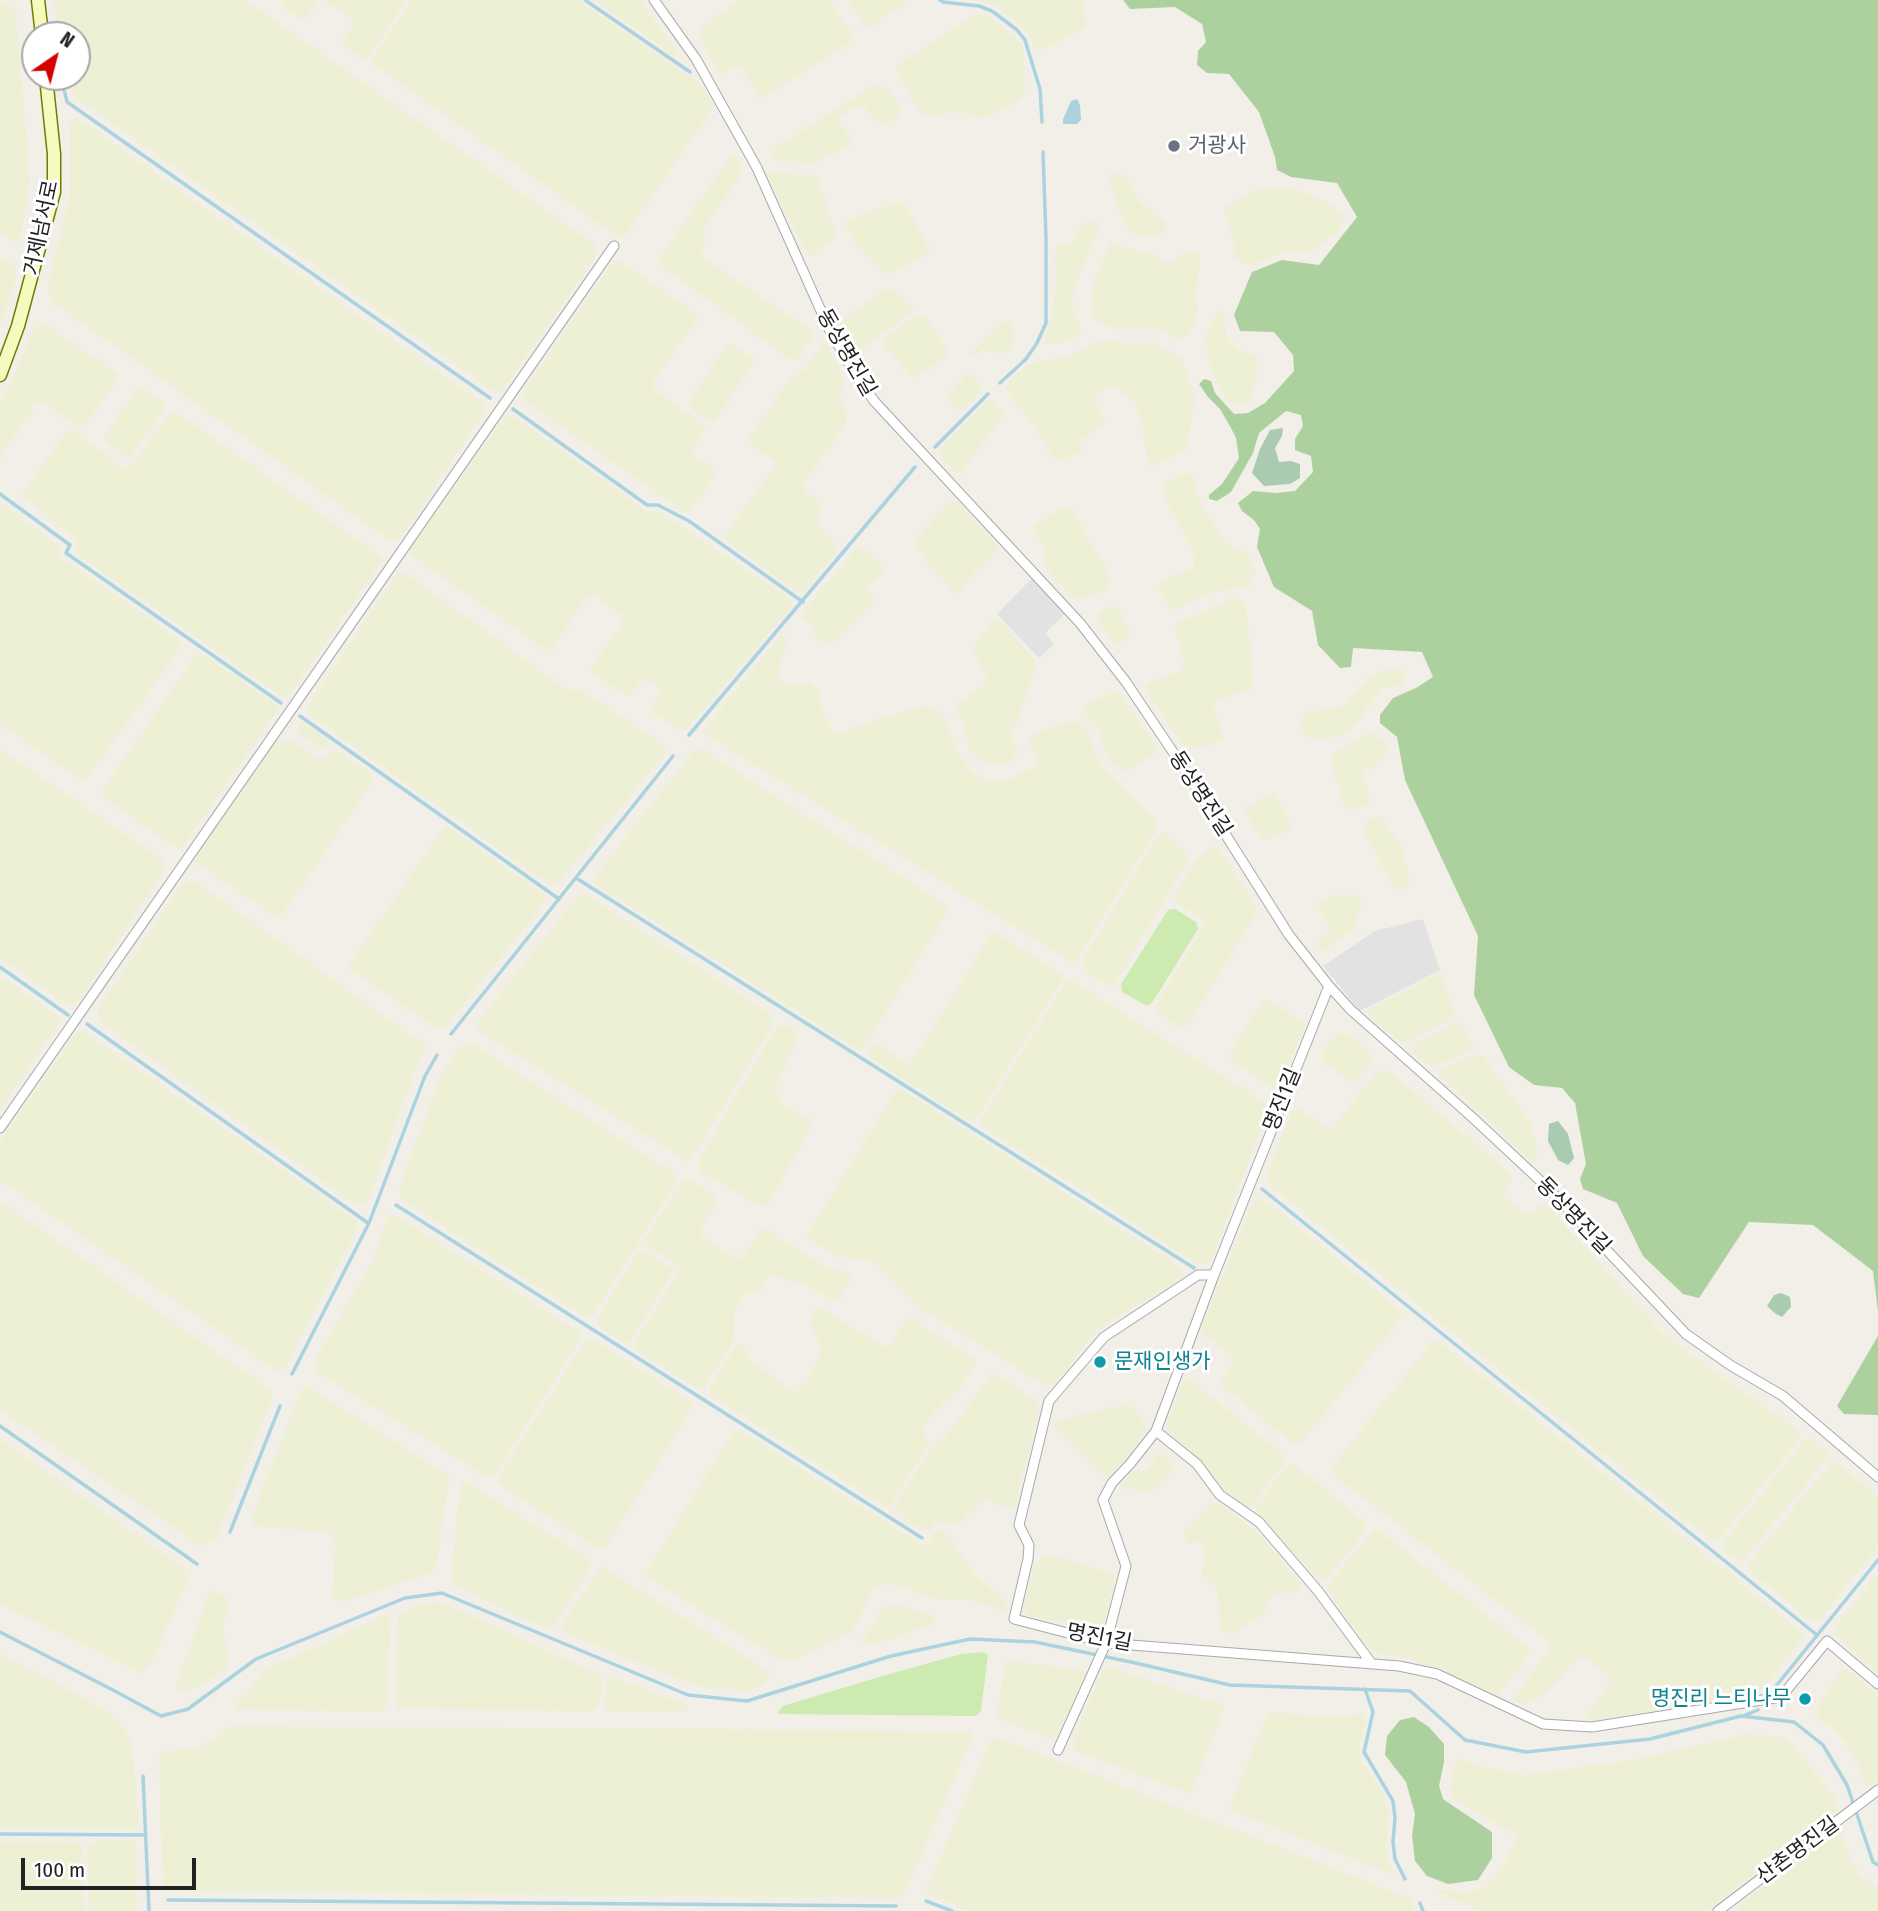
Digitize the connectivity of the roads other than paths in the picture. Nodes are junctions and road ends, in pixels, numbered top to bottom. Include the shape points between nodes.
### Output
1 (38, 0) edge
2 (654, 0) edge
3 (40, 21) edge
4 (47, 91) edge
5 (614, 246) dead end
6 (0, 375) edge
7 (1329, 986) junction
8 (0, 1128) edge
9 (1214, 1275) junction
10 (1156, 1431) junction
11 (1878, 1476) edge
12 (1106, 1643) junction
13 (1372, 1664) junction
14 (1878, 1684) edge
15 (1058, 1750) dead end
16 (1876, 1792) edge
17 (1718, 1911) edge

1 - 3 main road
2 - 7 street, 동상명진길 via 696,59 757,168 830,331 860,383 1080,623 1126,681 1289,935
4 - 6 main road, 거제남서로 via 54,191
5 - 8 street
7 - 9 street, 명진1길
7 - 11 street, 동상명진길 via 1548,1188 1686,1334 1783,1396
9 - 10 street
9 - 12 street, 명진1길 via 1198,1275 1104,1337 1049,1401 1019,1525 1029,1545 1014,1619
10 - 12 street via 1103,1500 1126,1566
10 - 13 street via 1197,1464 1220,1494 1259,1522
12 - 13 street, 명진1길
12 - 15 street
13 - 14 street, 명진1길 via 1437,1674 1543,1724 1592,1727 1781,1697 1827,1641
16 - 17 street, 산촌명진길

